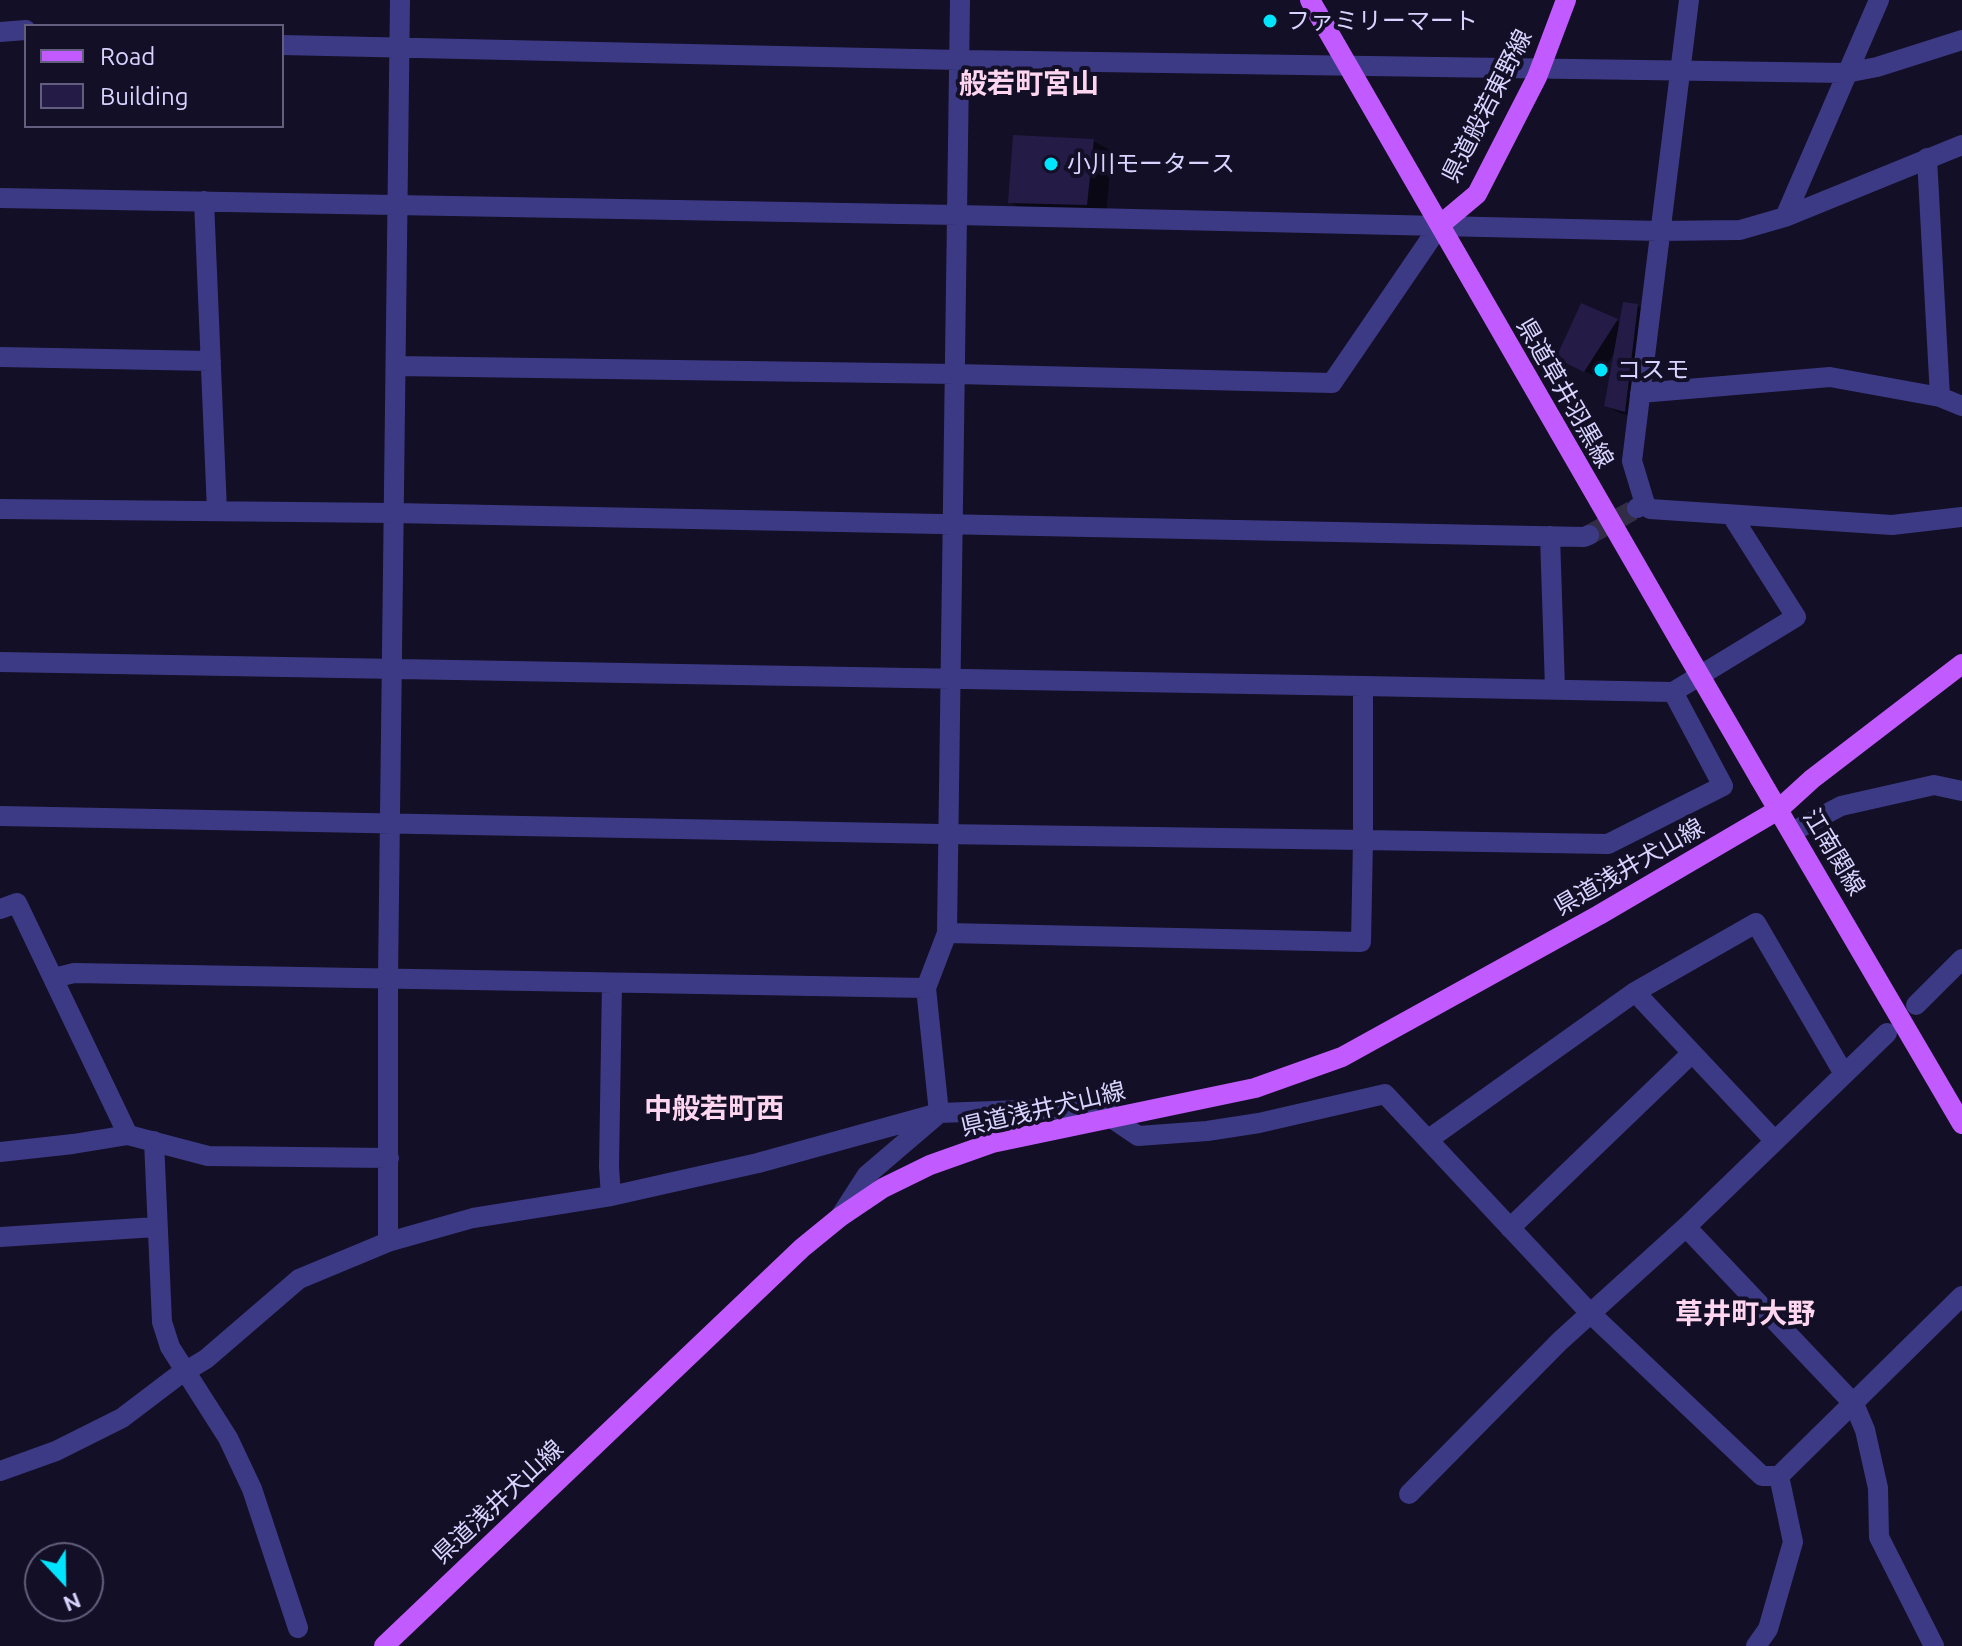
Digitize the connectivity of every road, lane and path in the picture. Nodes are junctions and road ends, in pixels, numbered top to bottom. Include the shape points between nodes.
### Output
1 (400, 0) edge
2 (960, 0) edge
3 (1310, 0) edge
4 (1566, 0) edge
5 (1689, 0) edge
6 (1879, 0) edge
7 (24, 30) edge
8 (0, 32) edge
9 (1962, 40) edge
10 (284, 45) edge
11 (400, 48) junction
12 (960, 60) junction
13 (1348, 66) junction
14 (1540, 69) junction
15 (1680, 70) junction
16 (1846, 73) junction
17 (1962, 145) edge
18 (1927, 158) junction
19 (0, 198) edge
20 (204, 201) junction
21 (399, 204) junction
22 (958, 215) junction
23 (1785, 217) junction
24 (1440, 225) junction
25 (1659, 231) junction
26 (0, 357) edge
27 (211, 361) junction
28 (396, 366) junction
29 (956, 374) junction
30 (1640, 393) junction
31 (1940, 397) junction
32 (1962, 406) edge
33 (0, 509) edge
34 (217, 511) junction
35 (394, 513) junction
36 (1732, 516) junction
37 (1962, 517) edge
38 (952, 525) junction
39 (1589, 535) tunnel mouth
40 (1550, 536) junction
41 (1962, 653) edge
42 (0, 662) edge
43 (392, 669) junction
44 (1955, 670) edge
45 (951, 679) junction
46 (1363, 686) junction
47 (1555, 688) junction
48 (1673, 692) junction
49 (1962, 791) edge
50 (1778, 810) junction
51 (0, 816) edge
52 (390, 823) junction
53 (1792, 832) junction
54 (948, 834) junction
55 (1363, 840) junction
56 (0, 909) edge
57 (947, 933) junction
58 (1962, 959) edge
59 (54, 978) junction
60 (388, 978) junction
61 (612, 983) junction
62 (926, 988) junction
63 (1635, 992) junction
64 (1916, 1005) dead end
65 (1887, 1033) dead end
66 (1692, 1053) junction
67 (1844, 1074) junction
68 (939, 1113) junction
69 (1113, 1119) junction
70 (1962, 1124) edge
71 (128, 1135) junction
72 (1429, 1139) junction
73 (1774, 1140) junction
74 (154, 1141) junction
75 (0, 1152) edge
76 (389, 1158) junction
77 (611, 1196) junction
78 (840, 1217) junction
79 (156, 1227) junction
80 (1686, 1227) junction
81 (1510, 1228) junction
82 (0, 1237) edge
83 (388, 1242) junction
84 (1962, 1296) edge
85 (1590, 1313) junction
86 (184, 1372) junction
87 (1854, 1404) junction
88 (0, 1471) edge
89 (1779, 1476) junction
90 (1409, 1494) dead end
91 (298, 1628) dead end
92 (384, 1646) edge
93 (1756, 1646) edge
94 (1934, 1646) edge

1 - 11 street
2 - 12 street
3 - 13 main road, 県道草井羽黒線
4 - 14 main road, 県道般若東野線
5 - 15 street
6 - 16 street
7 - 8 street
9 - 16 street
10 - 11 street
11 - 12 street
11 - 21 street
12 - 13 street
12 - 22 street
13 - 14 street
13 - 24 main road, 県道草井羽黒線
14 - 15 street
14 - 24 main road, 県道般若東野線 via 1477,194
15 - 16 street
15 - 25 street
16 - 23 street
17 - 18 street
18 - 23 street
18 - 31 street
19 - 20 street
20 - 21 street
20 - 27 street
21 - 22 street
21 - 28 street
22 - 24 street
22 - 29 street
23 - 25 street via 1740,230
24 - 25 street
24 - 29 street via 1332,383
24 - 50 main road, 県道草井羽黒線, bridge
25 - 30 street
26 - 27 street
27 - 34 street
28 - 29 street
28 - 35 street
29 - 38 street
30 - 31 street via 1830,377
30 - 36 street via 1632,461 1641,506
31 - 32 street
33 - 34 street
34 - 35 street
35 - 38 street
35 - 43 street
36 - 37 street via 1892,525
36 - 48 street via 1796,617
38 - 40 street
38 - 45 street
39 - 40 street
40 - 47 street
41 - 44 street
42 - 43 street
43 - 45 street
43 - 52 street
44 - 50 main road, 江南関線
45 - 46 street
45 - 54 street
46 - 47 street
46 - 55 street
47 - 48 street
48 - 55 street via 1723,786 1608,844
49 - 53 street via 1934,785 1841,806
50 - 53 main road, 江南関線
50 - 69 main road, 県道浅井犬山線 via 1342,1057 1255,1088
51 - 52 street
52 - 54 street
52 - 60 street
53 - 70 main road, 江南関線
54 - 55 street
54 - 57 street
55 - 57 street via 1361,942
56 - 59 street via 17,903
57 - 62 street
58 - 64 street
59 - 60 street via 74,973
59 - 71 street
60 - 61 street
60 - 76 street
61 - 62 street
61 - 77 street
62 - 68 street
63 - 66 street
63 - 67 street via 1756,923
63 - 72 street
65 - 67 street
66 - 73 street
66 - 81 street
67 - 73 street
68 - 69 street via 1104,1107
68 - 77 street via 758,1163
68 - 78 street via 867,1175
69 - 72 street via 1138,1136 1207,1131 1385,1094
69 - 78 main road, 県道浅井犬山線 via 992,1143 930,1165
71 - 74 street
71 - 75 street
72 - 81 street
73 - 80 street
74 - 76 street via 208,1156
74 - 79 street
76 - 83 street
77 - 83 street via 473,1218
78 - 92 main road, 県道浅井犬山線
79 - 82 street
79 - 86 street via 162,1322
80 - 85 street
80 - 87 street
81 - 85 street
83 - 86 street via 299,1279
84 - 87 street
85 - 89 street via 1734,1453 1762,1476
85 - 90 street
86 - 88 street via 122,1418
86 - 91 street via 228,1438 252,1489
87 - 89 street
87 - 94 street via 1878,1488 1879,1537
89 - 93 street via 1793,1542 1768,1629

